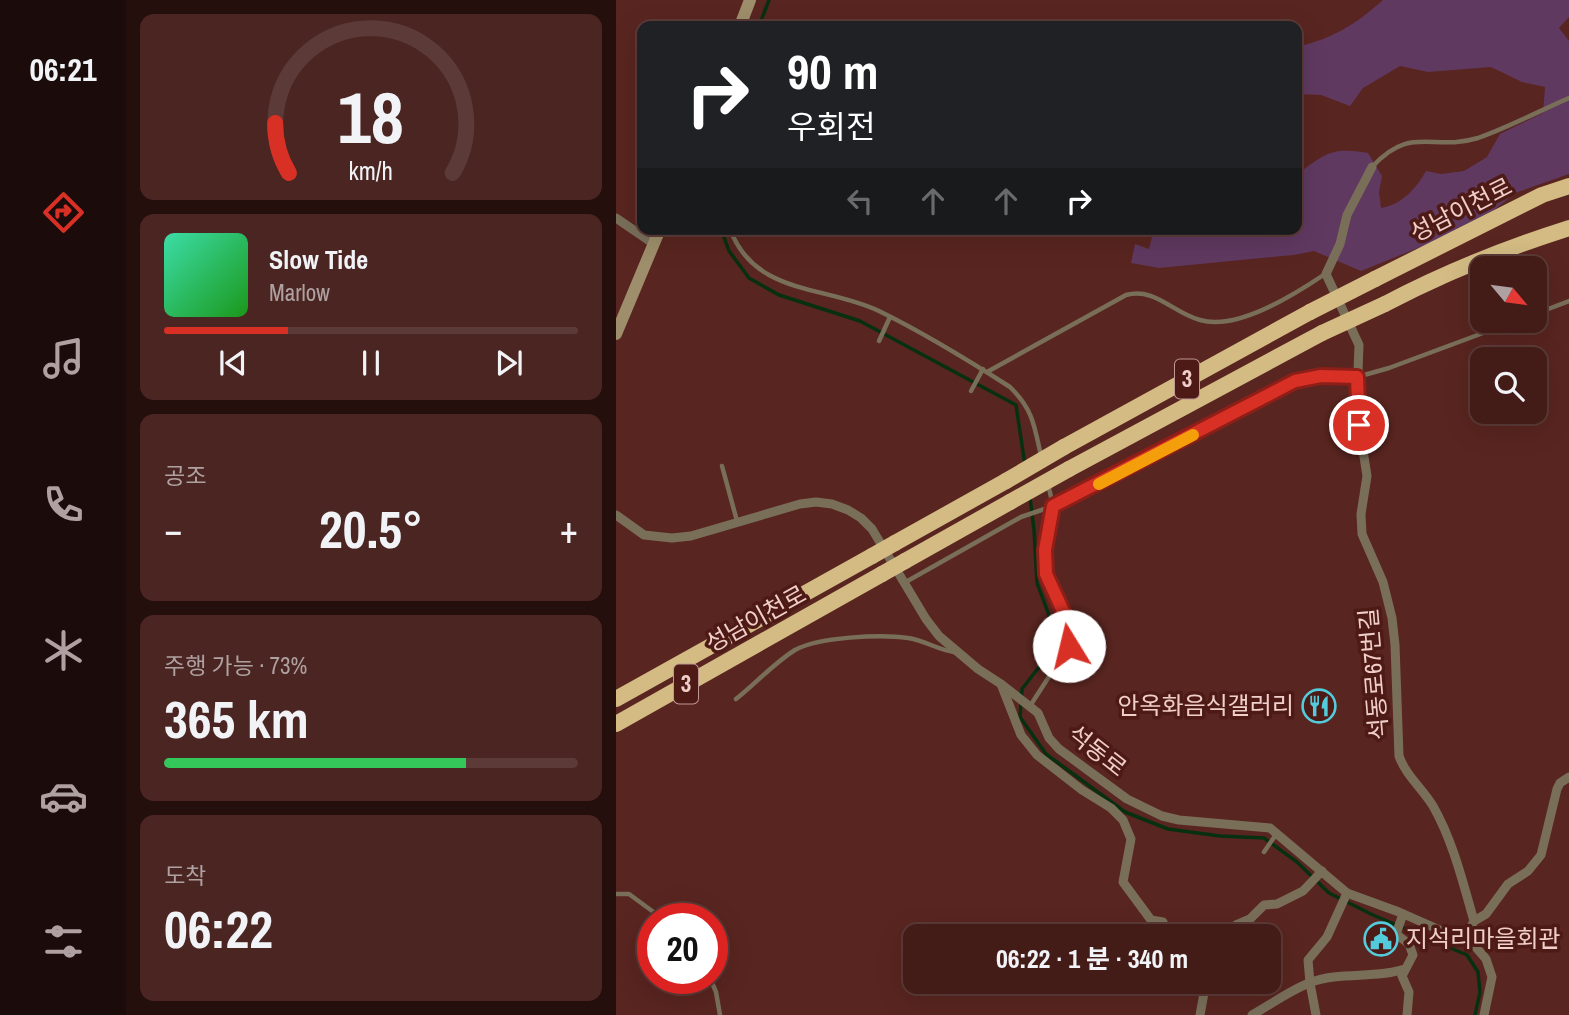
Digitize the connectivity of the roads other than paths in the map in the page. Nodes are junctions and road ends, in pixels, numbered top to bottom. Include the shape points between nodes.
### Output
1 (750, 0) edge
2 (742, 21) edge
3 (1569, 98) edge
4 (1372, 167) joint
5 (1569, 186) edge
6 (616, 218) edge
7 (1569, 228) edge
8 (637, 232) edge
9 (641, 235) edge
10 (658, 235) edge
11 (733, 235) edge
12 (654, 244) junction
13 (1325, 274) junction
14 (1569, 302) edge
15 (1547, 310) edge
16 (889, 320) junction
17 (1483, 333) edge
18 (616, 334) edge
19 (879, 340) dead end
20 (983, 372) junction
21 (1357, 377) junction
22 (972, 389) dead end
23 (1043, 463) dead end
24 (722, 466) dead end
25 (1046, 476) dead end
26 (1053, 506) junction
27 (616, 515) edge
28 (737, 521) junction
29 (904, 583) junction
30 (958, 652) junction
31 (1001, 684) junction
32 (616, 699) edge
33 (736, 699) dead end
34 (1029, 706) junction
35 (616, 723) edge
36 (1569, 777) edge
37 (1275, 835) junction
38 (1266, 850) dead end
39 (1321, 873) junction
40 (616, 894) edge
41 (1344, 899) junction
42 (641, 903) edge
43 (1402, 917) junction
44 (1474, 921) junction
45 (1164, 924) edge
46 (1238, 924) edge
47 (1464, 940) junction
48 (1405, 969) junction
49 (1310, 983) junction
50 (716, 994) edge
51 (1204, 994) edge
52 (720, 1015) edge
53 (1200, 1015) edge
54 (1252, 1015) edge
55 (1316, 1015) edge
56 (1407, 1015) edge
57 (1484, 1015) edge

1 - 2 street
3 - 4 lane via 1459,143 1408,141 1385,152
4 - 13 street via 1347,215 1340,244
5 - 32 highway, 성남이천로 / 3, bridge via 1542,195 1310,312
6 - 8 street
7 - 35 highway, 성남이천로 / 3, bridge via 1520,243 1322,333
9 - 12 street
10 - 12 street
11 - 16 lane via 744,257 764,273 788,285 877,310
12 - 18 street
13 - 20 lane via 1242,319 1223,323 1199,320 1150,293 1126,295
13 - 21 street, 석동로67번길 via 1359,345
14 - 15 lane
16 - 19 lane
16 - 20 lane
17 - 21 lane
20 - 22 lane
20 - 23 lane via 1026,402
21 - 26 lane via 1295,381
21 - 44 street, 석동로67번길 via 1367,476 1362,534 1383,582 1392,618 1399,756 1434,808 1459,868
24 - 28 lane
25 - 26 lane
26 - 29 lane via 1021,517
26 - 34 lane via 1046,574 1068,622 1069,646
27 - 28 street, 석동로 via 644,535 657,538 691,536
28 - 29 street, 석동로 via 816,502 848,510 872,529
29 - 30 street, 석동로 via 932,627
30 - 31 street, 석동로
30 - 33 lane via 884,635 810,643
31 - 34 street, 석동로
31 - 45 street via 1021,735 1037,755 1123,820 1131,839 1123,882 1151,920
34 - 37 street, 석동로 via 1059,749 1127,799 1162,816 1206,824 1261,825
36 - 44 street via 1557,789 1541,855
37 - 38 lane
37 - 39 street, 석동로
39 - 41 street, 석동로
39 - 46 street via 1303,891 1264,905
40 - 42 lane via 629,894
41 - 43 street, 석동로
41 - 49 street via 1327,937 1308,960
43 - 47 street, 석동로
43 - 48 street via 1396,934 1409,944 1413,955
44 - 47 street
47 - 57 street, 석동로 via 1474,944 1490,967 1491,989
48 - 49 street
48 - 56 street
49 - 54 street
49 - 55 street
50 - 52 lane
51 - 53 street

